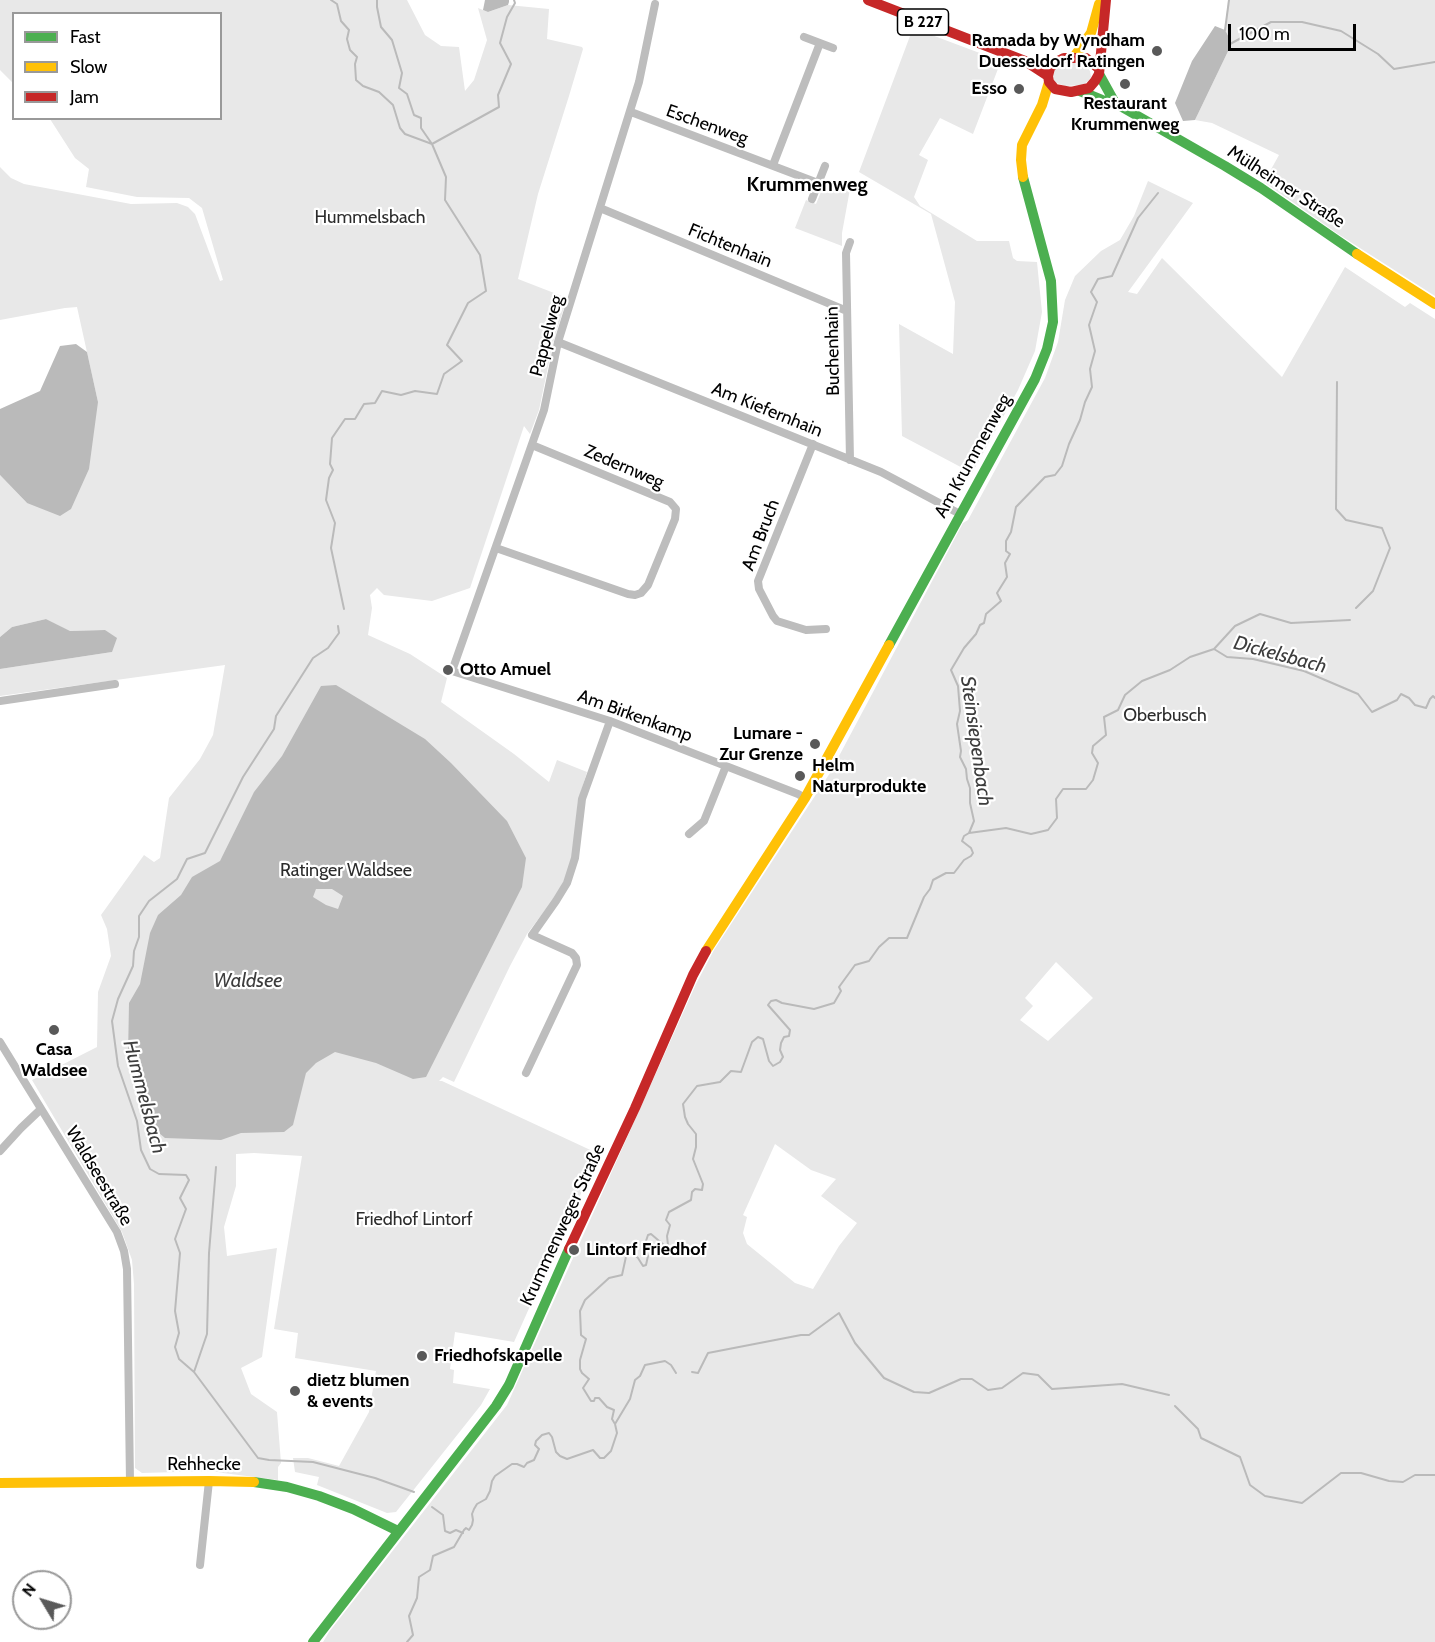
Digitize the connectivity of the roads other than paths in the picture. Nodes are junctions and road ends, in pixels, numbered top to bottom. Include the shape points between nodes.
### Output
1 (868, 0) edge
2 (1100, 0) edge
3 (1106, 0) edge
4 (655, 4) dead end
5 (804, 37) dead end
6 (820, 43) junction
7 (833, 48) dead end
8 (1074, 57) junction
9 (1025, 61) junction
10 (1056, 62) junction
11 (1098, 71) junction
12 (1048, 79) junction
13 (1062, 91) junction
14 (1080, 91) junction
15 (1115, 103) junction
16 (1042, 105) junction
17 (630, 112) junction
18 (773, 165) junction
19 (825, 166) dead end
20 (818, 183) junction
21 (812, 199) dead end
22 (600, 208) junction
23 (850, 242) dead end
24 (1435, 304) edge
25 (848, 311) junction
26 (558, 342) junction
27 (813, 444) junction
28 (532, 445) junction
29 (850, 460) junction
30 (960, 514) junction
31 (496, 548) junction
32 (826, 629) dead end
33 (452, 671) joint
34 (115, 684) dead end
35 (0, 701) edge
36 (610, 721) junction
37 (726, 766) junction
38 (805, 798) junction
39 (689, 834) dead end
40 (0, 1042) edge
41 (526, 1073) dead end
42 (41, 1110) junction
43 (0, 1151) edge
44 (209, 1481) junction
45 (130, 1482) junction
46 (0, 1483) edge
47 (398, 1531) junction
48 (200, 1565) dead end
49 (313, 1642) edge

1 - 9 main road, B 227
2 - 8 main road via 1092,33
3 - 11 main road
4 - 17 street, Pappelweg
5 - 6 street
6 - 7 street
6 - 18 street
8 - 10 main road, B 227
8 - 11 main road via 1086,58
9 - 10 main road, B 227
9 - 12 main road, B 227
10 - 12 main road
11 - 14 main road via 1089,88
11 - 15 main road
12 - 13 main road, B 227 via 1055,89
12 - 16 main road, Am Krummenweg
13 - 14 main road
13 - 16 main road, Am Krummenweg
14 - 15 main road, Mülheimer Straße
15 - 24 main road, Mülheimer Straße via 1261,188
16 - 30 main road, Am Krummenweg via 1026,134 1021,160 1051,281 1053,322 1035,379
17 - 18 street, Eschenweg
17 - 22 street, Pappelweg
18 - 20 street, Eschenweg
19 - 20 street
20 - 21 street
22 - 25 street, Fichtenhain
22 - 26 street, Pappelweg
23 - 25 street, Buchenhain via 846,253
25 - 29 street, Buchenhain
26 - 27 street, Am Kiefernhain
26 - 28 street, Pappelweg via 544,410
27 - 29 street, Am Kiefernhain
27 - 32 street, Am Bruch via 758,582 777,621 806,630
28 - 31 street, Pappelweg
28 - 31 street, Zedernweg via 670,502 676,509 675,519 648,585 639,594 628,594
29 - 30 street, Am Kiefernhain
30 - 38 main road, Am Krummenweg
31 - 33 street, Pappelweg
33 - 36 street, Am Birkenkamp
34 - 35 street
36 - 37 street, Am Birkenkamp
36 - 41 street via 582,799 575,858 567,883 531,935 572,953 577,965
37 - 38 street, Am Birkenkamp
37 - 39 street via 704,821
38 - 47 main road, Krummenweger Straße via 693,975 509,1385
40 - 42 street, Waldseestraße
42 - 43 street
42 - 45 street, Waldseestraße via 117,1232 124,1251
44 - 45 main road, Rehhecke
44 - 47 main road, Rehhecke via 286,1487 353,1509
44 - 48 street
45 - 46 main road, Rehhecke
47 - 49 main road, Krummenweger Straße

